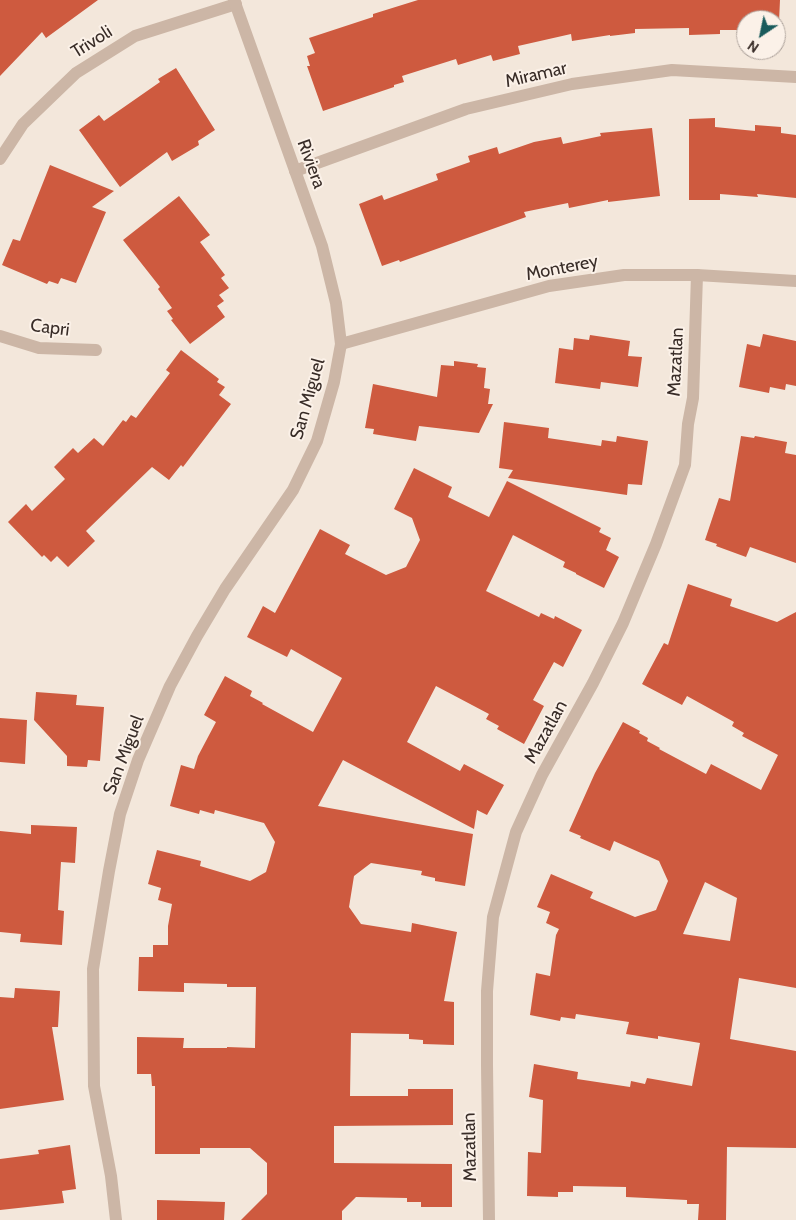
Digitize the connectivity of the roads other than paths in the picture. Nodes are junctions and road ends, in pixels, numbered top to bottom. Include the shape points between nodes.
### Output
1 (235, 2) edge
2 (796, 77) edge
3 (0, 159) edge
4 (295, 171) junction
5 (697, 274) junction
6 (796, 281) edge
7 (0, 336) edge
8 (341, 344) junction
9 (96, 350) dead end
10 (116, 1220) edge
11 (489, 1220) edge

1 - 3 street, Trivoli via 135,36 76,73 23,124
1 - 4 street, Riviera
2 - 4 street, Miramar via 672,70 572,84 466,109
4 - 8 street, Riviera via 322,246 336,303
5 - 6 street, Monterey
5 - 8 street, Monterey via 624,275 549,286
5 - 11 street, Mazatlan via 693,398 685,465 623,623 542,775 516,832 493,917 486,1065
7 - 9 street, Capri via 39,348
8 - 10 street, San Miguel via 317,441 293,490 224,589 196,636 138,760 120,814 93,969 94,1086

